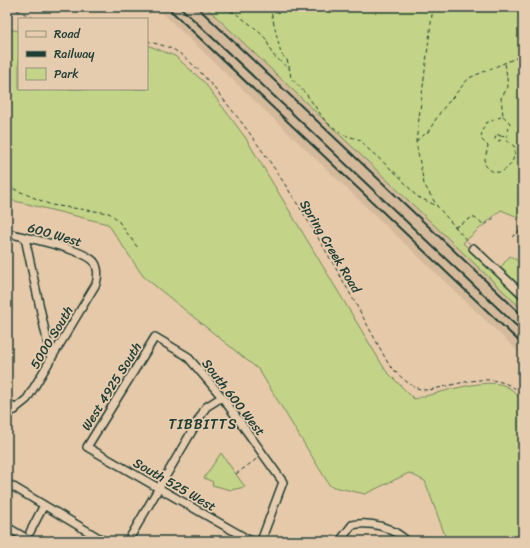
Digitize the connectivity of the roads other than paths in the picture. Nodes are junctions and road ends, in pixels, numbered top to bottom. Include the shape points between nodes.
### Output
1 (7, 233) edge
2 (25, 238) junction
3 (473, 248) road end
4 (95, 262) joint
5 (523, 295) edge
6 (155, 337) joint
7 (51, 359) junction
8 (222, 397) junction
9 (7, 401) edge
10 (15, 410) junction
11 (7, 415) edge
12 (87, 447) joint
13 (7, 483) edge
14 (158, 488) junction
15 (44, 505) junction
16 (7, 527) edge
17 (30, 532) dead end
18 (31, 541) edge
19 (104, 541) edge
20 (128, 541) edge
21 (250, 541) edge
22 (261, 541) edge
23 (340, 541) edge
24 (406, 541) edge

1 - 2 street, 600 West
2 - 4 street, 600 West via 83,253
2 - 7 street
3 - 5 street
4 - 7 street, 5000 South via 99,273 96,284
6 - 8 street, South 600 West via 187,356
6 - 12 street, West 4925 South
7 - 10 street, 5000 South via 27,399
8 - 14 street via 206,407
8 - 22 street, South 600 West via 283,482
9 - 10 street
10 - 11 street, 5000 South
12 - 14 street, South 525 West
13 - 15 street
14 - 20 street
14 - 21 street, South 525 West
15 - 17 street
15 - 19 street
16 - 18 street
23 - 24 street via 352,525 360,524 386,527 396,531

